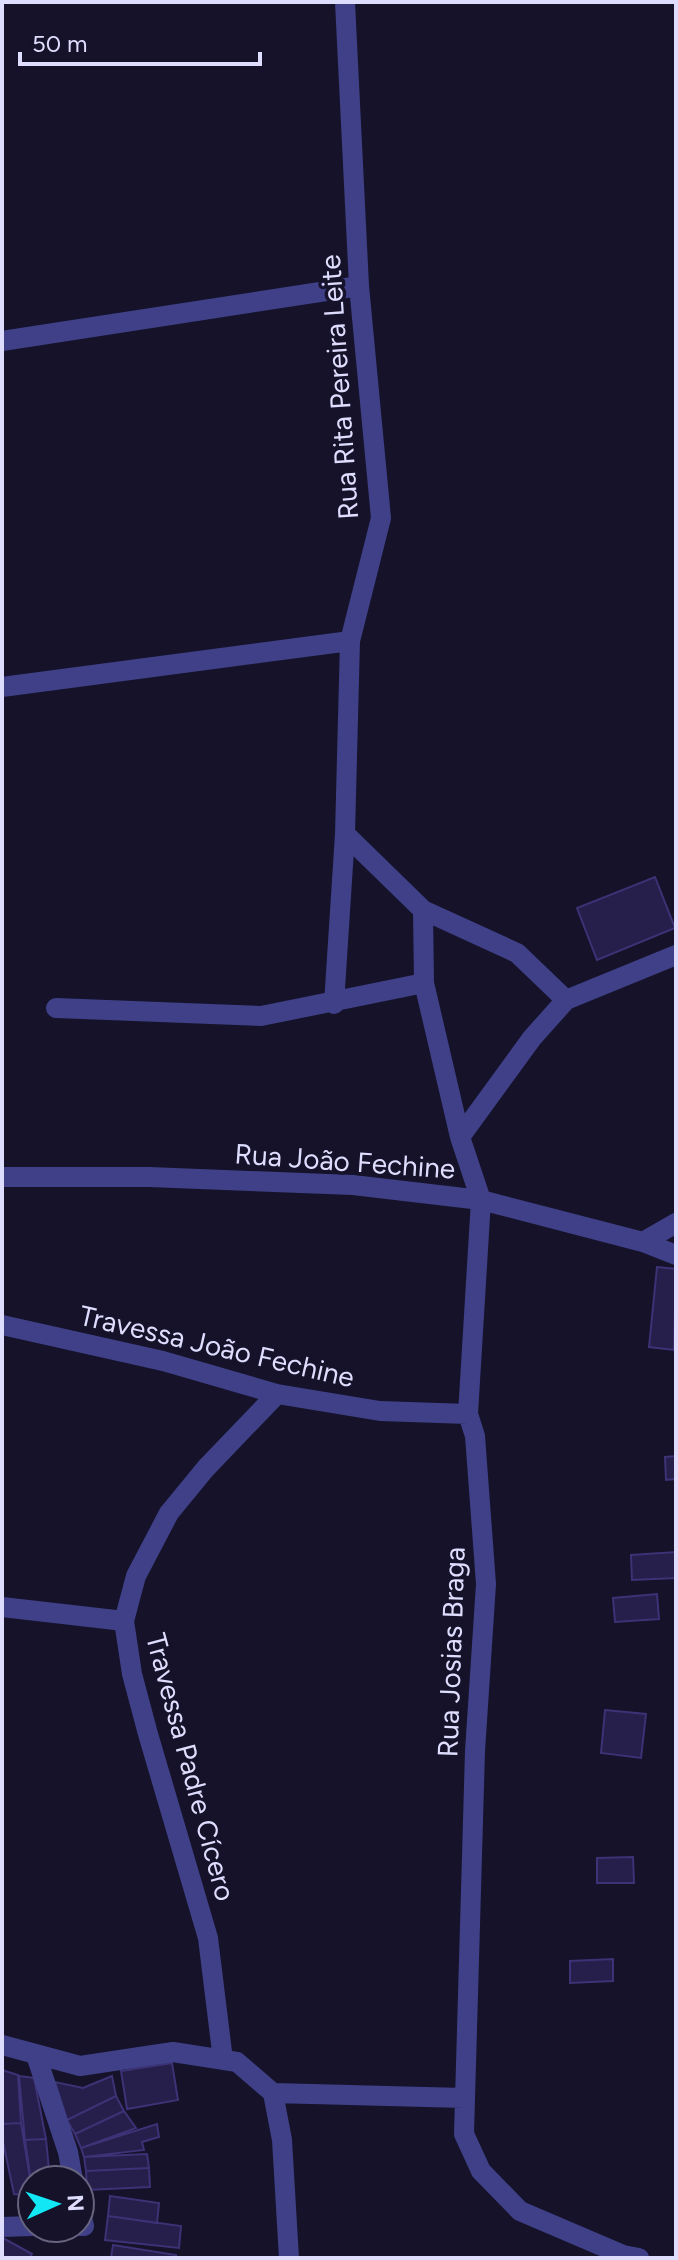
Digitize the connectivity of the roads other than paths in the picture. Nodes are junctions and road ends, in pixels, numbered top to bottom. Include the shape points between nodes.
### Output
1 (345, 2) edge
2 (359, 286) junction
3 (2, 341) edge
4 (350, 641) junction
5 (2, 687) edge
6 (345, 834) junction
7 (423, 910) junction
8 (676, 955) edge
9 (424, 983) junction
10 (566, 1000) junction
11 (334, 1004) junction
12 (56, 1008) dead end
13 (460, 1137) junction
14 (2, 1177) edge
15 (481, 1200) junction
16 (676, 1223) edge
17 (643, 1242) junction
18 (676, 1255) edge
19 (2, 1325) edge
20 (277, 1394) junction
21 (468, 1414) junction
22 (2, 1607) edge
23 (124, 1621) junction
24 (2, 2045) edge
25 (36, 2055) junction
26 (223, 2060) junction
27 (273, 2093) junction
28 (464, 2098) junction
29 (70, 2164) edge
30 (289, 2258) edge
31 (639, 2258) edge

1 - 2 street, Rua Rita Pereira Leite
2 - 3 street
2 - 4 street, Rua Rita Pereira Leite via 381,518
4 - 5 street
4 - 6 street, Rua Rita Pereira Leite
6 - 7 street
6 - 11 street, Rua Rita Pereira Leite
7 - 9 street, Rua Josias Braga
7 - 10 street via 517,953
8 - 10 street
9 - 11 street
9 - 13 street, Rua Josias Braga
10 - 13 street
11 - 12 street via 261,1016
13 - 15 street, Rua Josias Braga
14 - 15 street, Rua João Fechine via 353,1185
15 - 17 street, Rua João Fechine
15 - 21 street, Rua Josias Braga
16 - 17 street
17 - 18 street, Rua João Fechine
19 - 20 street, Travessa João Fechine via 163,1361
20 - 21 street, Travessa João Fechine via 380,1411
20 - 23 street, Travessa Padre Cícero via 169,1513 136,1576
21 - 28 street, Rua Josias Braga via 475,1436 486,1584
22 - 23 street
23 - 26 street, Travessa Padre Cícero via 132,1674 208,1938
24 - 25 street
25 - 26 street via 80,2066 173,2052
25 - 29 street
26 - 27 street via 237,2062
27 - 28 street
27 - 30 street via 282,2140
28 - 31 street, Rua Josias Braga via 464,2134 481,2171 520,2211

